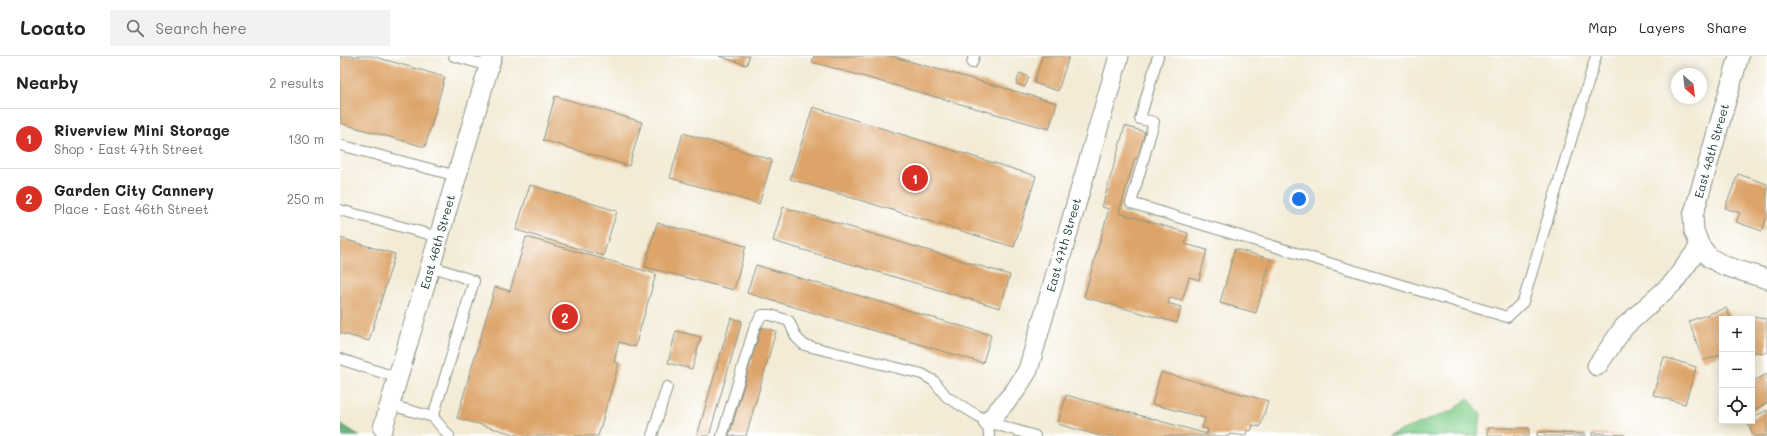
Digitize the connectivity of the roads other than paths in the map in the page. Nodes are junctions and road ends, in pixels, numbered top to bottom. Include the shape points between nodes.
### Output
1 (454, 56) edge
2 (1119, 56) edge
3 (1158, 56) edge
4 (1596, 56) edge
5 (1739, 56) edge
6 (490, 61) edge
7 (340, 145) edge
8 (457, 176) junction
9 (340, 210) edge
10 (439, 237) junction
11 (1700, 246) junction
12 (431, 266) junction
13 (1767, 279) edge
14 (340, 359) edge
15 (1597, 366) dead end
16 (398, 378) junction
17 (667, 387) dead end
18 (390, 405) junction
19 (433, 417) junction
20 (383, 428) dead end
21 (988, 429) edge
22 (449, 436) edge
23 (652, 436) edge
24 (722, 436) edge
25 (1035, 436) edge

1 - 6 lane
2 - 21 street, East 47th Street via 1028,370
3 - 4 lane via 1140,119 1154,122 1130,203 1507,317 1523,302
5 - 11 street, East 48th Street via 1693,216 1694,231
6 - 8 street, East 46th Street
7 - 8 lane
8 - 10 street, East 46th Street
9 - 10 lane
10 - 12 street, East 46th Street
11 - 13 street via 1710,258 1726,266
11 - 15 street via 1673,283 1624,327
12 - 16 street, East 46th Street
12 - 19 lane via 474,281
14 - 16 lane
16 - 18 street, East 46th Street
17 - 23 lane
18 - 19 lane
18 - 20 street, East 46th Street
19 - 22 lane
21 - 24 lane via 947,397 934,381 922,374 804,345 796,337 789,322 771,315 762,315 755,326
21 - 25 lane

